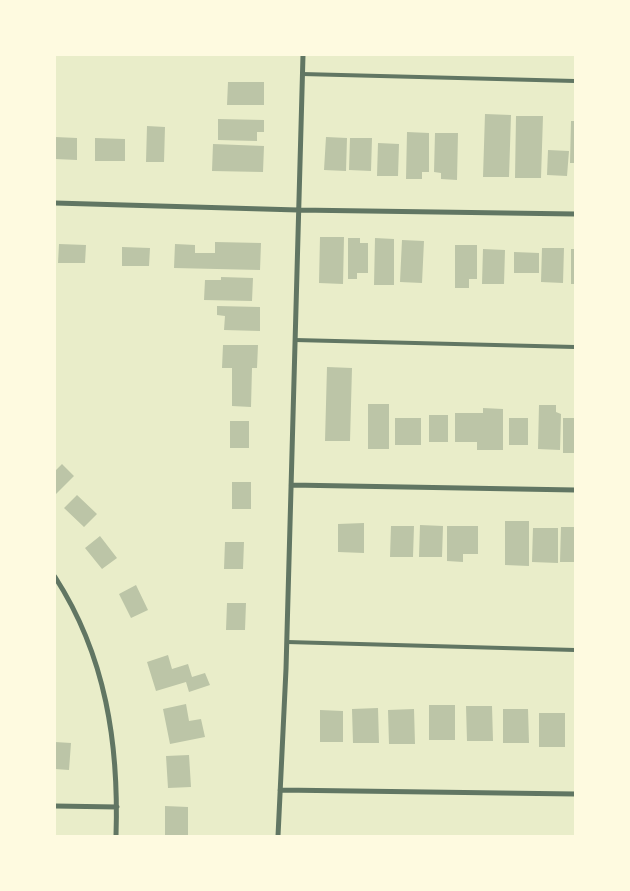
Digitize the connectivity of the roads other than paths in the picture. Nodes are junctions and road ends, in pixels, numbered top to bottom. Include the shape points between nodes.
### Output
1 (303, 55) edge
2 (302, 74) junction
3 (575, 81) edge
4 (55, 203) edge
5 (298, 210) junction
6 (575, 214) edge
7 (295, 340) junction
8 (575, 347) edge
9 (291, 484) junction
10 (575, 490) edge
11 (55, 577) edge
12 (287, 642) junction
13 (575, 650) edge
14 (280, 790) junction
15 (575, 794) edge
16 (55, 806) edge
17 (117, 807) junction
18 (116, 836) edge
19 (278, 836) edge

1 - 2 street
2 - 3 lane
2 - 5 street
4 - 5 street
5 - 6 street
5 - 7 street
7 - 8 lane
7 - 9 street
9 - 10 street
9 - 12 street
11 - 17 street via 88,639 101,678 115,756
12 - 13 lane
12 - 14 street
14 - 15 street
14 - 19 street
16 - 17 street
17 - 18 street

